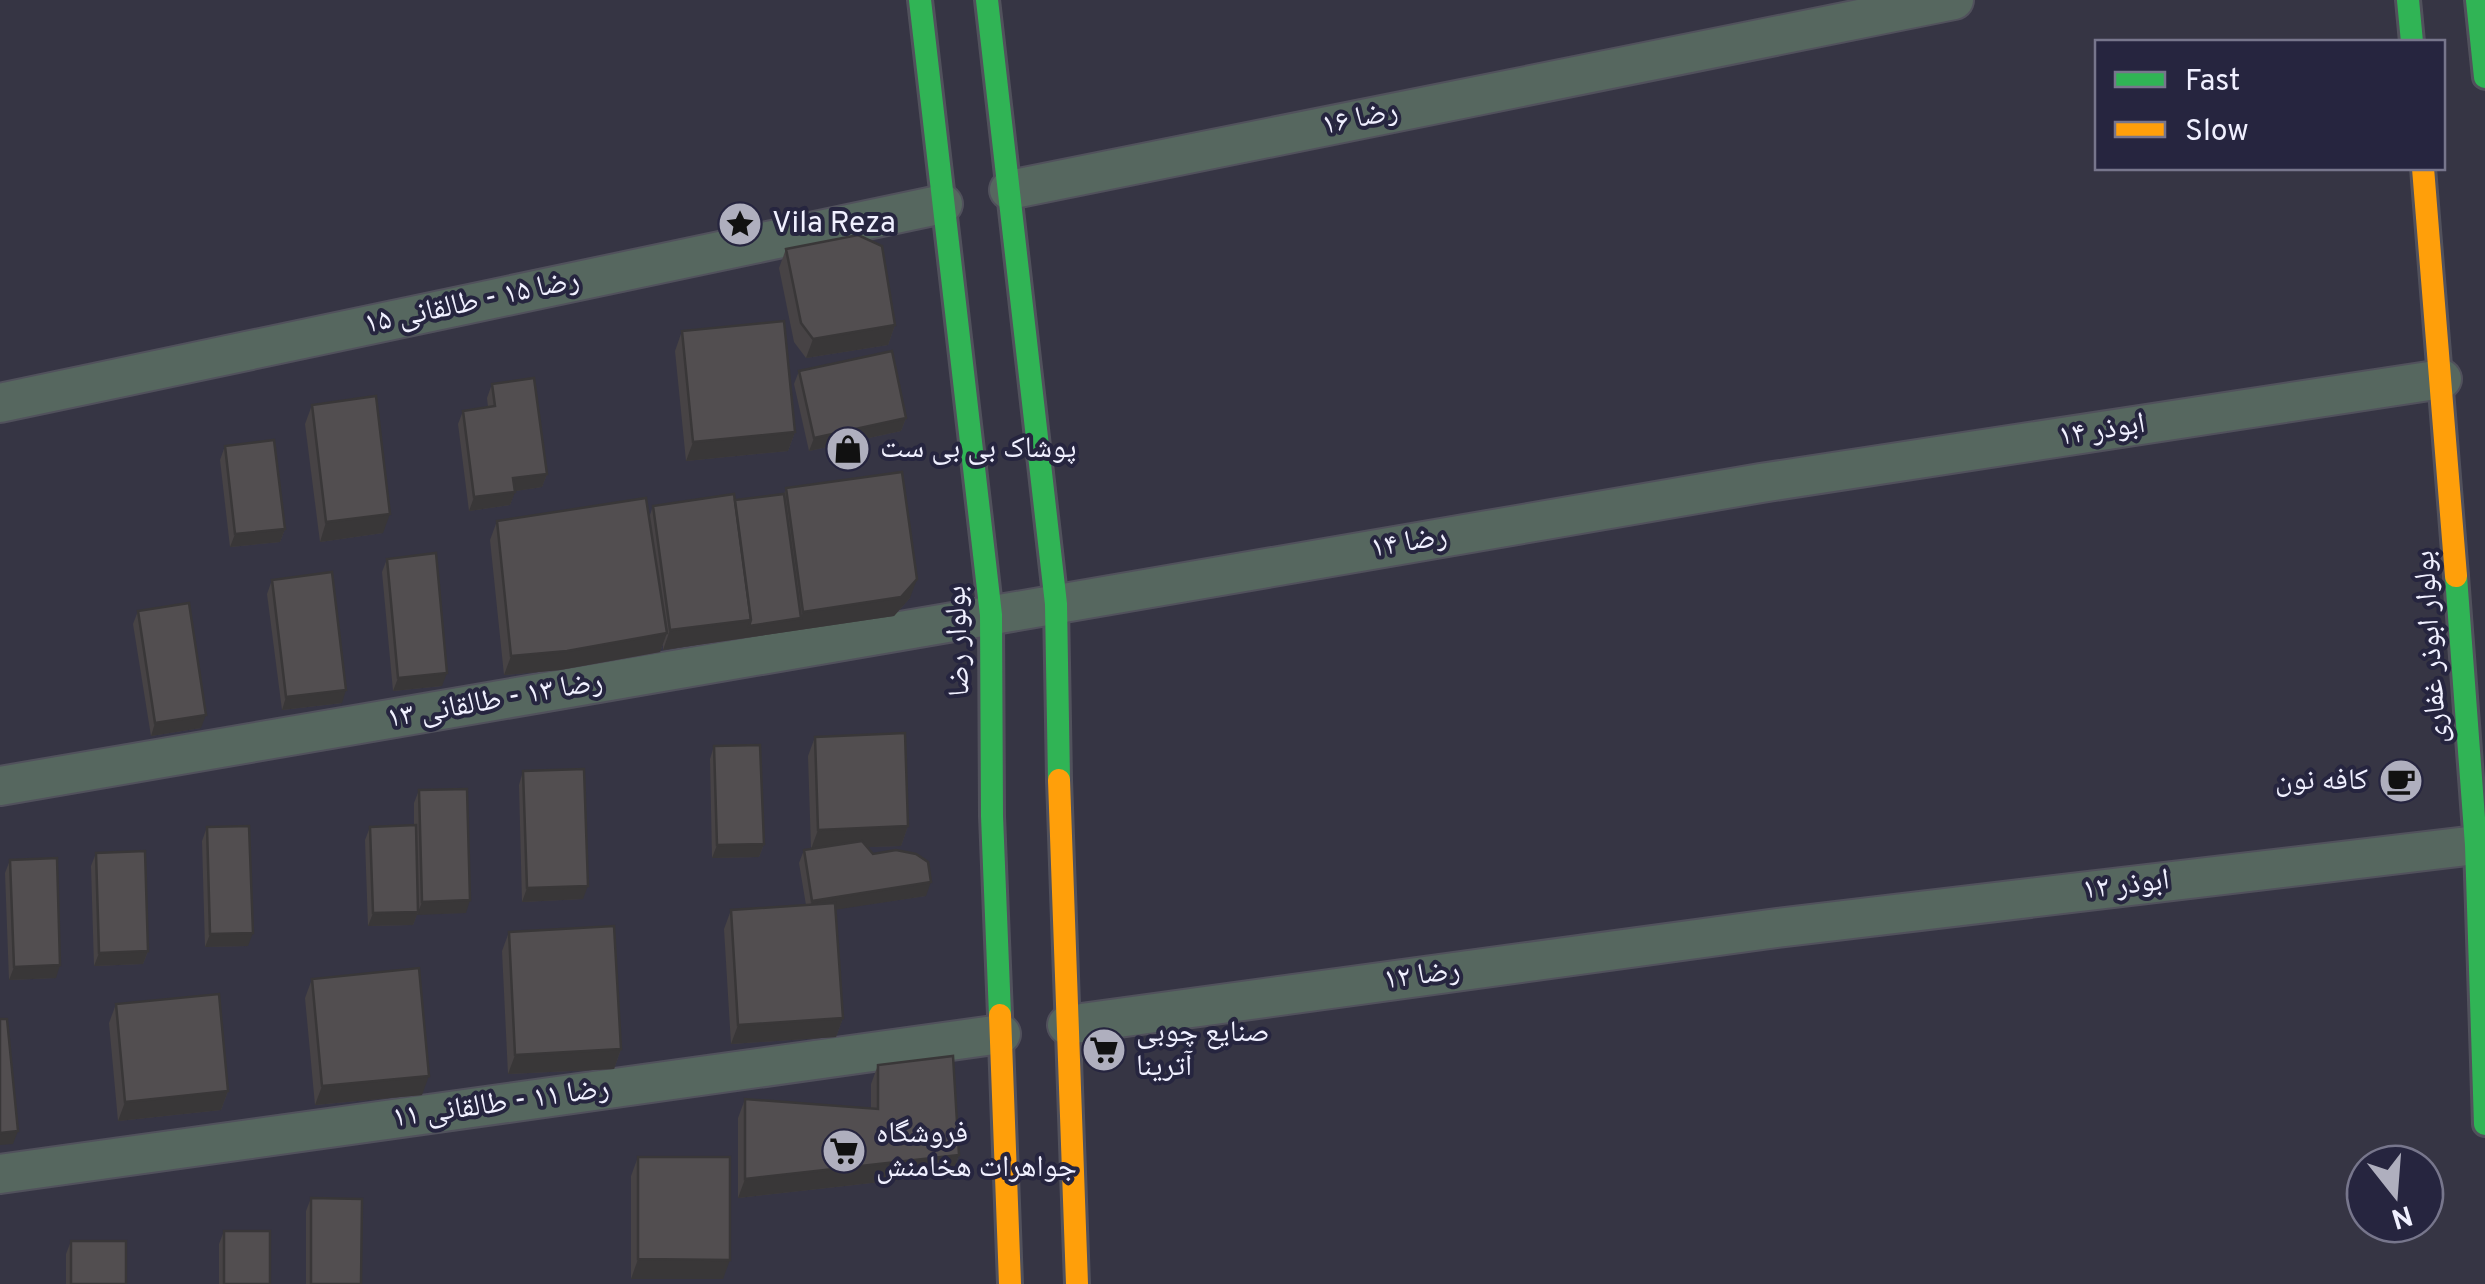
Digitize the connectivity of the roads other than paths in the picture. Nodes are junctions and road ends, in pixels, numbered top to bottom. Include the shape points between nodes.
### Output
1 (920, 0) edge
2 (987, 0) edge
3 (1954, 0) edge
4 (2408, 0) edge
5 (2478, 0) edge
6 (2412, 40) edge
7 (2485, 77) edge
8 (2424, 170) edge
9 (1009, 190) junction
10 (944, 204) junction
11 (2442, 379) junction
12 (0, 403) edge
13 (1761, 483) joint
14 (1056, 604) junction
15 (990, 615) junction
16 (0, 786) edge
17 (2480, 844) edge
18 (1777, 928) joint
19 (1067, 1025) junction
20 (1001, 1034) junction
21 (2485, 1124) edge
22 (0, 1174) edge
23 (1010, 1284) edge
24 (1076, 1284) edge

1 - 10 street, بولوار رضا
2 - 9 street
3 - 9 street, رضا ۱۶
4 - 6 street
5 - 7 street
8 - 11 street, بولوار ابوذر غفاری
9 - 14 street
10 - 12 street, رضا ۱۵ - طالقانی ۱۵
10 - 15 street, بولوار رضا
11 - 13 street, ابوذر ۱۴
11 - 17 street, بولوار ابوذر غفاری
13 - 14 street, رضا ۱۴
14 - 15 street, رضا ۱۴
14 - 19 street
15 - 16 street, رضا ۱۳ - طالقانی ۱۳
15 - 20 street, بولوار رضا
17 - 18 street, ابوذر ۱۲
17 - 21 street, بولوار ابوذر غفاری
18 - 19 street, رضا ۱۲
19 - 24 street
20 - 22 street, رضا ۱۱ - طالقانی ۱۱
20 - 23 street, بولوار رضا

